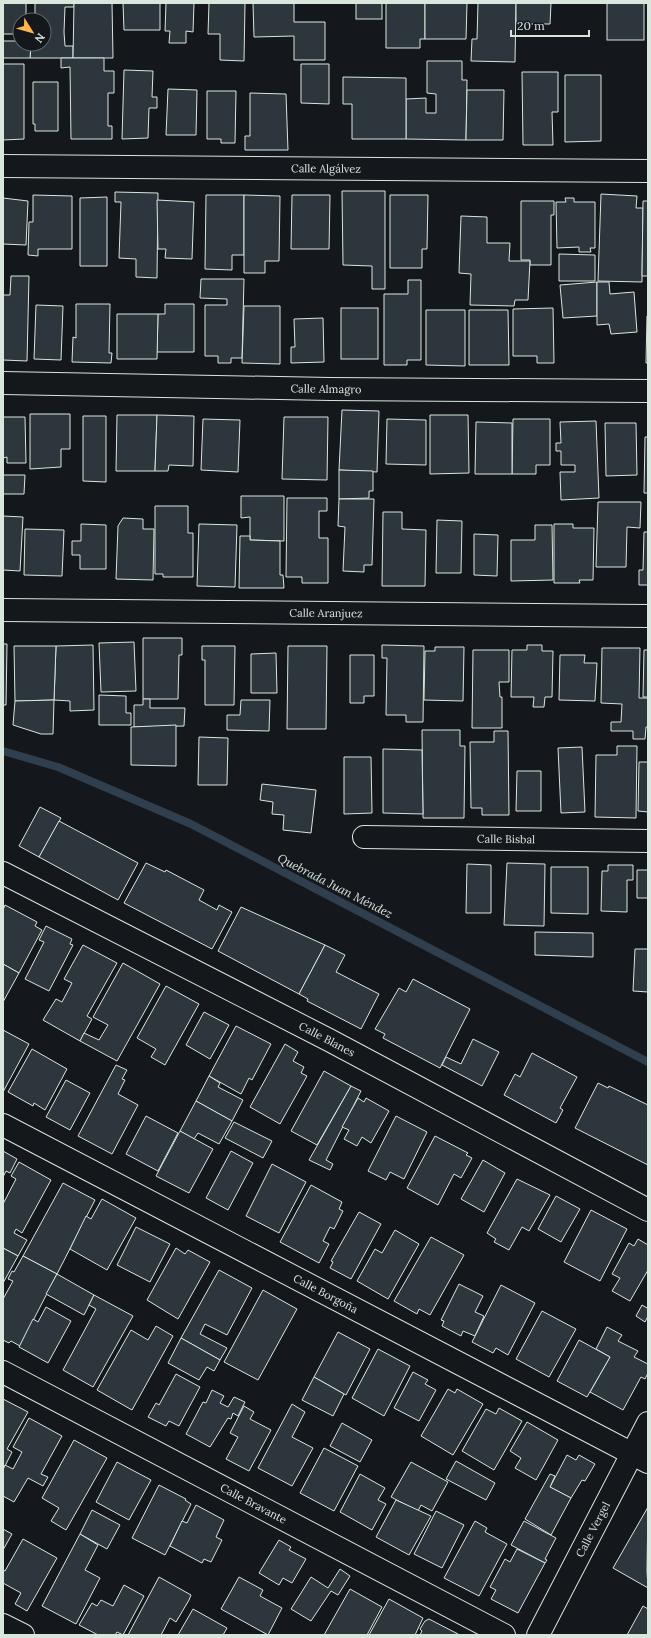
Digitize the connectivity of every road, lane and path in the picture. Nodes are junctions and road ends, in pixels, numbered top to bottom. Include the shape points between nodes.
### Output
1 (3, 166) edge
2 (648, 171) edge
3 (3, 383) edge
4 (648, 391) edge
5 (3, 610) edge
6 (648, 616) edge
7 (364, 837) dead end
8 (648, 841) edge
9 (3, 873) edge
10 (3, 1125) edge
11 (648, 1210) edge
12 (3, 1372) edge
13 (648, 1423) edge
14 (640, 1458) edge
15 (3, 1625) edge
16 (23, 1635) edge
17 (504, 1635) edge
18 (538, 1635) edge

1 - 2 street, Calle Algálvez
3 - 4 street, Calle Almagro
5 - 6 street, Calle Aranjuez
7 - 8 street, Calle Bisbal
9 - 11 street, Calle Blanes via 329,1040
10 - 14 street, Calle Borgoña
12 - 17 street, Calle Bravante
13 - 14 street, Calle Vergel
14 - 18 street, Calle Vergel
15 - 16 street

